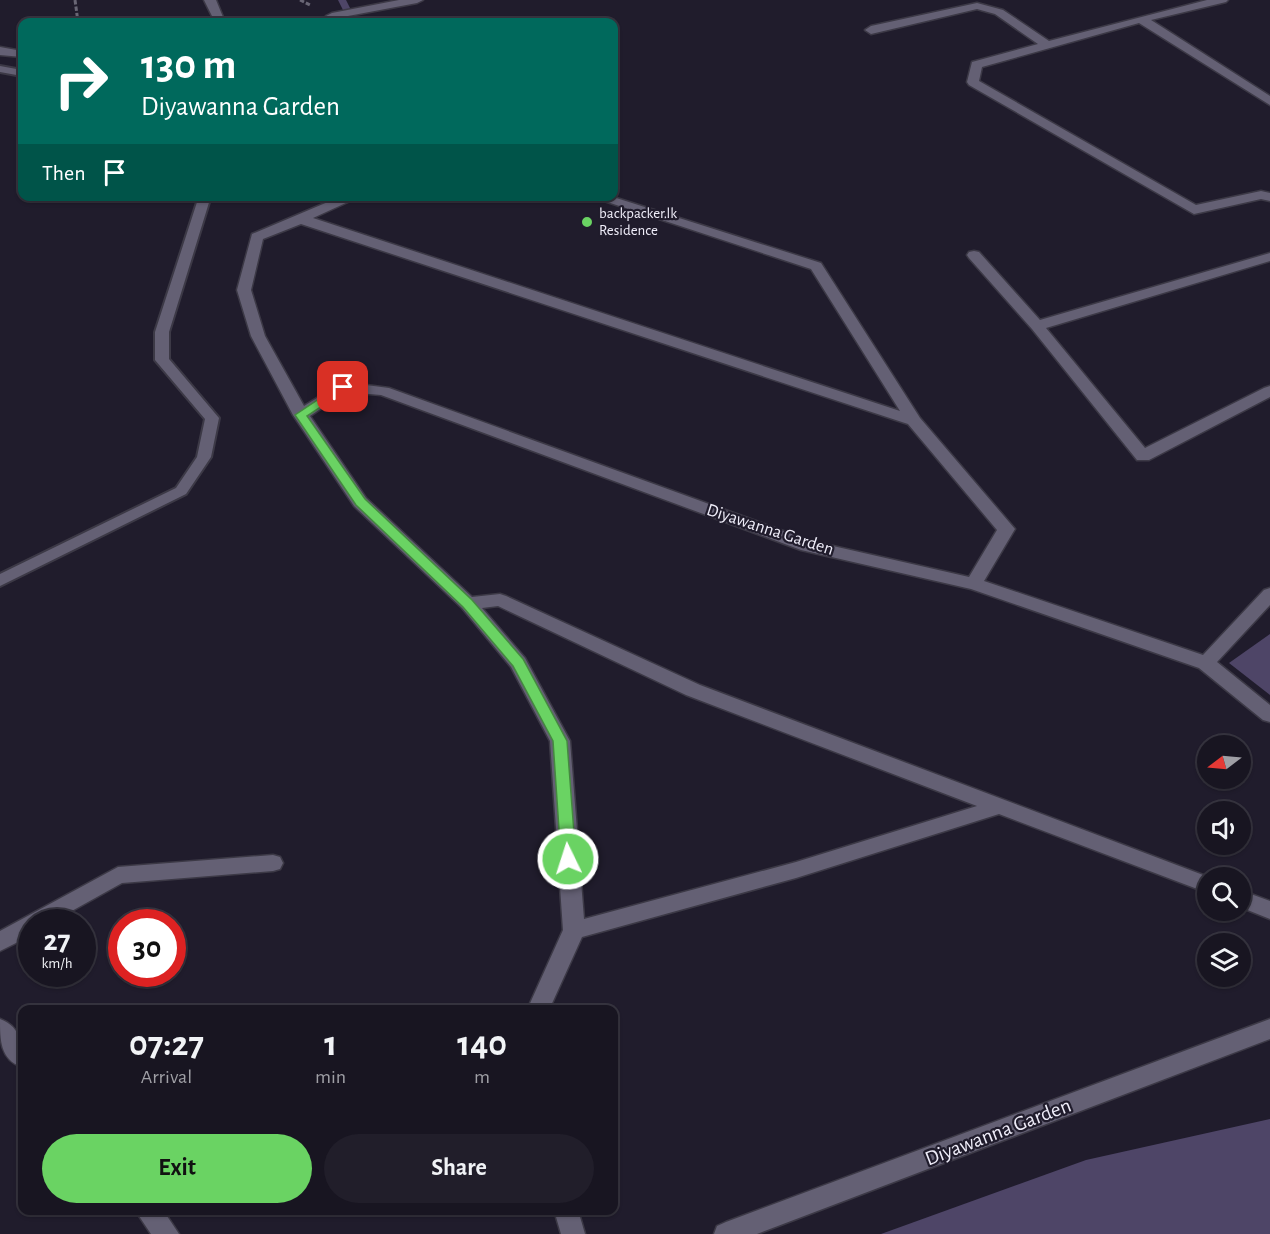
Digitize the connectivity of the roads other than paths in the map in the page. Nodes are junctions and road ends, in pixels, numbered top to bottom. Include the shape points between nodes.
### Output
1 (210, 0) edge
2 (417, 0) edge
3 (1222, 0) edge
4 (343, 14) dead end
5 (218, 18) edge
6 (1141, 19) junction
7 (872, 30) dead end
8 (1047, 45) junction
9 (0, 51) edge
10 (18, 53) edge
11 (0, 69) edge
12 (18, 72) edge
13 (1270, 101) edge
14 (1270, 196) edge
15 (203, 201) edge
16 (343, 201) edge
17 (611, 201) edge
18 (298, 218) junction
19 (974, 255) dead end
20 (1270, 257) edge
21 (1037, 326) junction
22 (1270, 391) edge
23 (301, 415) junction
24 (914, 421) junction
25 (0, 581) edge
26 (974, 584) junction
27 (1268, 595) edge
28 (468, 604) junction
29 (1206, 663) junction
30 (1270, 715) edge
31 (1001, 806) junction
32 (273, 863) dead end
33 (1197, 881) edge
34 (1251, 902) edge
35 (58, 909) edge
36 (1270, 910) edge
37 (574, 930) junction
38 (18, 932) edge
39 (0, 942) edge
40 (540, 1005) edge
41 (0, 1029) edge
42 (1270, 1029) edge
43 (18, 1052) edge
44 (151, 1215) edge
45 (567, 1215) edge
46 (166, 1234) edge
47 (573, 1234) edge
48 (726, 1234) edge

1 - 5 street
2 - 4 street
3 - 6 street
6 - 8 street
6 - 13 street
7 - 8 street via 977,6 999,12
8 - 14 street via 976,65 973,82 1194,210
9 - 10 street
11 - 12 lane
15 - 25 lane via 162,332 162,360 212,418 204,457 181,491
16 - 18 street
17 - 24 street via 816,266
18 - 23 street via 257,237 244,290 258,336
18 - 24 street
19 - 21 street
20 - 21 street
21 - 22 street via 1143,456
23 - 26 street, Diyawanna Garden via 343,387 383,391 807,546
23 - 28 street via 360,502
24 - 26 street via 1006,529
26 - 29 street, Diyawanna Garden
27 - 29 street
28 - 31 street via 500,600 693,690
28 - 37 street via 518,663 560,741
29 - 30 street, Diyawanna Garden
31 - 33 street
31 - 37 street via 796,870
32 - 35 street via 118,875
34 - 36 street
37 - 40 street
38 - 39 street
41 - 43 street
42 - 48 street, Diyawanna Garden
44 - 46 street
45 - 47 street

